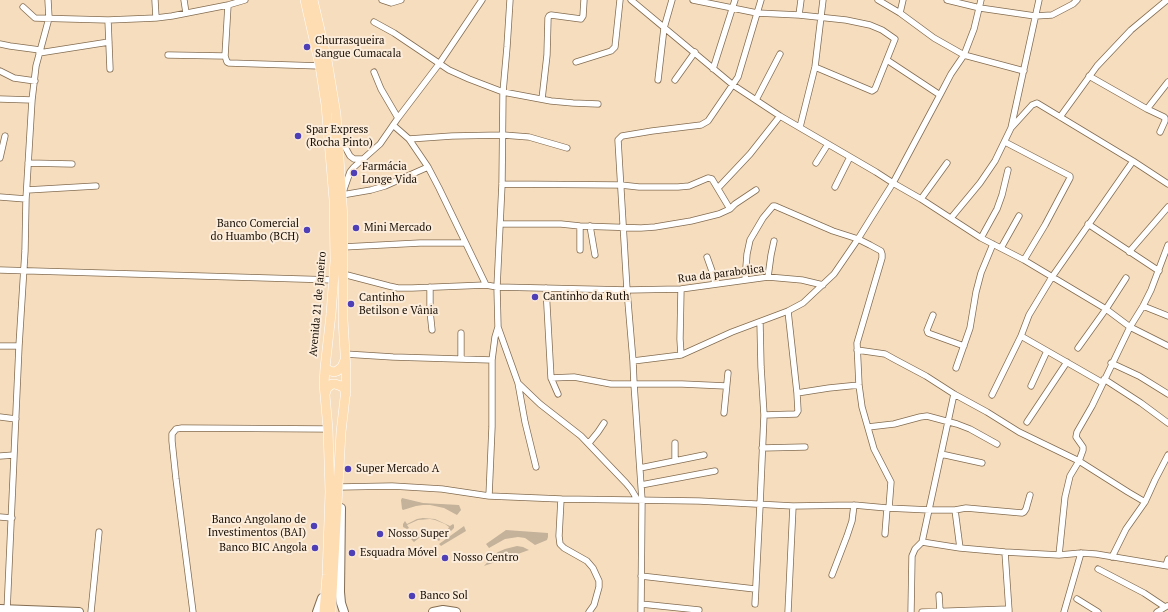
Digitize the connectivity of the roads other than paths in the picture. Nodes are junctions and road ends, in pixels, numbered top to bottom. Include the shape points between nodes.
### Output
1 (48, 0) edge
2 (154, 0) edge
3 (184, 0) edge
4 (245, 0) edge
5 (305, 0) edge
6 (313, 0) edge
7 (382, 0) edge
8 (401, 0) edge
9 (482, 0) edge
10 (510, 0) edge
11 (584, 0) edge
12 (620, 0) edge
13 (631, 0) edge
14 (672, 0) edge
15 (693, 0) edge
16 (735, 0) edge
17 (762, 0) edge
18 (801, 0) edge
19 (823, 0) edge
20 (878, 0) edge
21 (903, 0) edge
22 (947, 0) edge
23 (981, 0) edge
24 (1039, 0) edge
25 (1077, 0) edge
26 (1167, 0) edge
27 (228, 5) junction
28 (23, 7) dead end
29 (733, 8) junction
30 (980, 8) junction
31 (186, 13) junction
32 (757, 13) junction
33 (900, 13) junction
34 (799, 15) junction
35 (821, 16) junction
36 (1035, 16) junction
37 (49, 18) junction
38 (156, 18) junction
39 (108, 20) junction
40 (374, 22) dead end
41 (664, 28) junction
42 (109, 42) junction
43 (0, 44) edge
44 (40, 52) junction
45 (694, 52) junction
46 (780, 54) dead end
47 (168, 55) dead end
48 (964, 55) junction
49 (225, 56) junction
50 (887, 60) junction
51 (576, 62) dead end
52 (439, 64) junction
53 (320, 66) junction
54 (814, 67) junction
55 (110, 69) dead end
56 (713, 69) junction
57 (0, 71) edge
58 (374, 72) dead end
59 (1024, 72) junction
60 (1089, 76) junction
61 (658, 80) dead end
62 (675, 80) dead end
63 (35, 81) junction
64 (1168, 82) edge
65 (733, 85) junction
66 (503, 92) junction
67 (940, 95) junction
68 (0, 99) edge
69 (542, 99) junction
70 (32, 100) junction
71 (756, 100) junction
72 (598, 104) dead end
73 (1147, 109) junction
74 (336, 114) junction
75 (780, 116) junction
76 (1060, 117) junction
77 (398, 118) junction
78 (393, 125) junction
79 (800, 127) junction
80 (1011, 128) junction
81 (1160, 132) dead end
82 (503, 135) junction
83 (5, 136) dead end
84 (410, 139) junction
85 (1005, 142) junction
86 (828, 144) junction
87 (568, 148) dead end
88 (850, 157) junction
89 (0, 158) edge
90 (364, 159) junction
91 (1133, 161) junction
92 (28, 163) junction
93 (816, 163) dead end
94 (947, 163) dead end
95 (72, 164) dead end
96 (428, 167) junction
97 (1008, 170) dead end
98 (893, 183) junction
99 (502, 184) junction
100 (1168, 184) edge
101 (621, 185) junction
102 (96, 186) dead end
103 (835, 187) dead end
104 (718, 188) junction
105 (27, 190) junction
106 (756, 190) dead end
107 (342, 195) junction
108 (0, 197) edge
109 (921, 198) junction
110 (26, 199) junction
111 (1168, 207) edge
112 (730, 209) junction
113 (1019, 216) dead end
114 (950, 218) junction
115 (500, 224) junction
116 (1088, 224) junction
117 (580, 226) junction
118 (590, 226) junction
119 (624, 227) junction
120 (981, 238) junction
121 (858, 239) junction
122 (774, 241) dead end
123 (465, 243) junction
124 (993, 244) junction
125 (1168, 245) edge
126 (343, 247) junction
127 (1001, 248) junction
128 (580, 250) dead end
129 (1130, 252) junction
130 (595, 255) dead end
131 (707, 257) dead end
132 (1024, 260) junction
133 (0, 270) edge
134 (1159, 270) junction
135 (24, 271) junction
136 (343, 274) junction
137 (768, 277) junction
138 (1052, 277) junction
139 (1126, 278) dead end
140 (334, 280) junction
141 (745, 280) junction
142 (715, 284) junction
143 (486, 285) junction
144 (823, 285) junction
145 (430, 287) junction
146 (497, 287) junction
147 (546, 288) junction
148 (681, 289) junction
149 (627, 290) junction
150 (1143, 306) junction
151 (1106, 309) junction
152 (788, 311) junction
153 (933, 315) dead end
154 (1168, 316) edge
155 (760, 322) junction
156 (498, 326) junction
157 (1130, 327) junction
158 (432, 330) dead end
159 (461, 333) dead end
160 (1021, 336) junction
161 (0, 346) edge
162 (19, 346) junction
163 (964, 346) junction
164 (1168, 346) edge
165 (1078, 348) dead end
166 (857, 350) junction
167 (1047, 351) junction
168 (681, 356) junction
169 (345, 357) junction
170 (461, 359) junction
171 (492, 360) junction
172 (634, 361) junction
173 (1067, 362) junction
174 (1112, 363) junction
175 (325, 368) junction
176 (956, 368) dead end
177 (728, 373) dead end
178 (551, 378) junction
179 (1104, 381) junction
180 (518, 383) junction
181 (634, 384) junction
182 (859, 385) junction
183 (726, 386) junction
184 (1031, 386) dead end
185 (797, 393) junction
186 (325, 394) junction
187 (346, 394) junction
188 (558, 394) dead end
189 (954, 394) junction
190 (992, 394) dead end
191 (1168, 394) edge
192 (724, 414) dead end
193 (764, 415) junction
194 (0, 417) edge
195 (16, 419) junction
196 (948, 421) junction
197 (1027, 422) dead end
198 (604, 423) dead end
199 (1168, 423) edge
200 (868, 427) junction
201 (328, 429) junction
202 (589, 443) junction
203 (675, 443) dead end
204 (997, 444) dead end
205 (805, 446) dead end
206 (762, 448) junction
207 (704, 454) dead end
208 (941, 454) junction
209 (14, 455) junction
210 (1168, 455) edge
211 (0, 456) edge
212 (675, 461) junction
213 (1078, 461) junction
214 (982, 463) dead end
215 (339, 466) junction
216 (536, 466) dead end
217 (640, 468) junction
218 (715, 471) dead end
219 (641, 485) junction
220 (340, 487) junction
221 (1030, 495) dead end
222 (489, 496) junction
223 (561, 499) junction
224 (640, 500) junction
225 (1145, 502) junction
226 (760, 504) junction
227 (854, 505) junction
228 (793, 506) junction
229 (888, 508) junction
230 (930, 510) junction
231 (955, 510) junction
232 (0, 517) edge
233 (12, 518) junction
234 (99, 532) dead end
235 (885, 534) dead end
236 (922, 542) junction
237 (960, 548) junction
238 (1005, 552) junction
239 (1081, 553) junction
240 (1059, 555) junction
241 (1112, 557) junction
242 (1167, 563) edge
243 (1098, 569) dead end
244 (327, 575) junction
245 (832, 575) dead end
246 (642, 576) junction
247 (755, 589) junction
248 (939, 595) dead end
249 (1077, 600) dead end
250 (641, 604) junction
251 (755, 604) dead end
252 (1167, 606) edge
253 (5, 610) edge
254 (699, 610) dead end
255 (1009, 610) edge
256 (940, 611) edge
257 (79, 612) edge
258 (91, 612) edge
259 (193, 612) edge
260 (317, 612) edge
261 (324, 612) edge
262 (331, 612) edge
263 (344, 612) edge
264 (432, 612) edge
265 (451, 612) edge
266 (589, 612) edge
267 (641, 612) edge
268 (788, 612) edge
269 (910, 612) edge
270 (922, 612) edge
271 (1064, 612) edge
272 (1098, 612) edge
273 (1157, 612) edge

1 - 37 street
2 - 38 street
3 - 31 street
4 - 27 street
5 - 53 main road, Avenida 21 de Janeiro
6 - 74 main road, Avenida 21 de Janeiro
7 - 8 street via 391,3
9 - 52 street
10 - 66 street
11 - 69 street via 583,16 580,19 551,15 548,18
12 - 51 street via 615,47 611,51
13 - 41 street
14 - 41 street
15 - 29 street
16 - 29 street
17 - 32 street
18 - 34 street
19 - 35 street
20 - 33 street
21 - 33 street
22 - 30 street
23 - 30 street
24 - 36 street
25 - 36 street via 1052,15
26 - 60 street via 1131,30
27 - 31 street
27 - 49 street
28 - 37 street via 34,17
29 - 32 street
29 - 56 street
30 - 36 street
30 - 48 street
31 - 38 street
32 - 34 street
32 - 65 street via 738,77
33 - 48 street via 934,38
34 - 35 street
35 - 50 street via 858,22 882,30 895,39
35 - 54 street
36 - 59 street
37 - 39 street
37 - 44 street
38 - 39 street
39 - 42 street
40 - 52 street
41 - 45 street
41 - 61 street
42 - 44 street
42 - 55 street
43 - 44 street
44 - 63 street
45 - 56 street
45 - 62 street
46 - 71 street
47 - 49 street
48 - 59 street
48 - 67 street
49 - 53 street via 229,63
50 - 54 street via 875,89 871,92
50 - 67 street
52 - 66 street
52 - 77 street
53 - 140 main road, Avenida 21 de Janeiro via 334,195
54 - 79 street
56 - 65 street
57 - 63 street via 14,78
58 - 77 street
59 - 80 street
60 - 73 street
60 - 76 street
63 - 70 street
64 - 73 street
65 - 71 street
65 - 101 street via 708,121 701,126 620,137 618,140
66 - 69 street
66 - 82 street
67 - 98 street
68 - 70 street
69 - 72 street
70 - 92 street
71 - 75 street
73 - 81 street via 1165,118
74 - 90 street via 347,152 354,159
74 - 107 main road, Avenida 21 de Janeiro
75 - 79 street
75 - 104 street via 750,154
76 - 80 street via 1034,103
76 - 91 street
77 - 78 street
78 - 84 street
78 - 90 street via 380,144
79 - 86 street
80 - 85 street
82 - 84 street
82 - 87 street via 529,137
82 - 99 street
83 - 89 street
84 - 96 street
85 - 114 street via 980,183
85 - 132 street via 1070,176
86 - 88 street
86 - 93 street
88 - 98 street
88 - 103 street
90 - 107 street via 350,172
91 - 100 street
91 - 116 street
92 - 95 street
92 - 105 street
94 - 109 street
96 - 107 street via 385,186
96 - 123 street
97 - 120 street via 997,208
98 - 109 street
98 - 121 street
99 - 101 street
99 - 115 street
101 - 104 street via 678,187 689,186 708,178 712,179
101 - 119 street
102 - 105 street
104 - 112 street
105 - 110 street
106 - 112 street
107 - 126 main road, Avenida 21 de Janeiro
108 - 110 street
109 - 114 street
110 - 135 street
111 - 129 street
112 - 119 street via 708,217 655,228
113 - 127 street
114 - 120 street
115 - 117 street
115 - 146 street
116 - 129 street
116 - 138 street
117 - 118 street
117 - 128 street
118 - 119 street
118 - 130 street
119 - 149 street
120 - 124 street
121 - 141 street via 773,206 750,240
121 - 144 street via 834,274
121 - 166 street via 882,254 858,336
122 - 137 street
123 - 126 street
123 - 143 street
124 - 127 street
124 - 163 street via 981,273
125 - 134 street
126 - 136 main road, Avenida 21 de Janeiro
127 - 132 street
129 - 134 street
131 - 142 street
132 - 138 street
133 - 135 street
134 - 150 street
135 - 140 street
135 - 162 street
136 - 145 street, Rua da parabolica via 398,288
136 - 169 main road, Avenida 21 de Janeiro
137 - 141 street, Rua da parabolica
137 - 144 street, Rua da parabolica
138 - 151 street
138 - 160 street via 1029,315
139 - 151 street
140 - 175 main road, Avenida 21 de Janeiro
141 - 142 street, Rua da parabolica
142 - 148 street, Rua da parabolica
143 - 145 street, Rua da parabolica
143 - 146 street, Rua da parabolica
144 - 152 street via 803,303
145 - 158 street
146 - 147 street, Rua da parabolica
146 - 156 street
147 - 149 street, Rua da parabolica
147 - 178 street
148 - 149 street, Rua da parabolica
148 - 168 street
149 - 172 street
150 - 154 street
150 - 157 street
151 - 157 street
151 - 165 street
152 - 155 street
152 - 185 street
153 - 163 street via 928,333
155 - 168 street
155 - 193 street
156 - 171 street
156 - 180 street
157 - 164 street
157 - 174 street
159 - 170 street
160 - 167 street
160 - 190 street
161 - 162 street
162 - 195 street
163 - 176 street
166 - 182 street
166 - 189 street via 885,354
167 - 173 street
167 - 184 street
168 - 172 street
169 - 170 street
169 - 175 main road via 342,367 337,371
169 - 187 main road, Avenida 21 de Janeiro
170 - 171 street
171 - 222 street
172 - 181 street
173 - 179 street
173 - 197 street
174 - 179 street
174 - 191 street
175 - 186 main road, Avenida 21 de Janeiro
177 - 183 street
178 - 181 street via 574,377 611,384
178 - 188 street
179 - 199 street via 1141,402
179 - 213 street via 1077,432 1076,437 1082,447
180 - 202 street
180 - 216 street
181 - 183 street
181 - 217 street
182 - 185 street
182 - 200 street
183 - 192 street
185 - 193 street via 796,414
186 - 187 main road via 327,388 335,384 344,388
186 - 201 main road, Avenida 21 de Janeiro
187 - 215 main road, Avenida 21 de Janeiro
189 - 196 street
189 - 213 street via 1020,432
193 - 206 street
194 - 195 street
195 - 209 street
196 - 200 street via 927,416
196 - 204 street via 970,429
196 - 208 street
198 - 202 street
200 - 229 street via 874,449 891,482
201 - 244 main road, Avenida 21 de Janeiro via 330,492
201 - 259 street via 190,428 176,429 172,434
202 - 224 street
203 - 212 street
205 - 206 street
206 - 226 street
207 - 212 street
208 - 214 street
208 - 230 street
209 - 211 street
209 - 233 street
210 - 225 street
212 - 217 street
213 - 225 street
213 - 240 street via 1070,476 1065,497
215 - 220 main road
215 - 262 main road, Avenida 21 de Janeiro
217 - 219 street
218 - 219 street
219 - 224 street
220 - 222 street via 428,488
220 - 263 main road via 340,592
221 - 231 street via 1026,509 1022,513 966,508
222 - 223 street
223 - 224 street
223 - 266 street via 560,544 587,561 599,581 600,587
224 - 226 street
224 - 246 street
225 - 241 street via 1126,529
226 - 228 street
226 - 247 street
227 - 228 street
227 - 229 street
227 - 245 street via 852,521
228 - 268 street
229 - 230 street
229 - 235 street
230 - 231 street
230 - 236 street
231 - 237 street
232 - 233 street
233 - 253 street
234 - 258 street
236 - 237 street
236 - 269 street via 915,549 912,560
237 - 238 street
238 - 240 street
238 - 255 street
239 - 240 street
239 - 241 street
239 - 271 street
241 - 242 street
243 - 252 street
244 - 260 main road
244 - 261 main road, Avenida 21 de Janeiro
246 - 247 street
246 - 250 street
247 - 251 street
248 - 256 street
249 - 272 street
250 - 254 street
250 - 267 street
252 - 273 street
253 - 257 main road
255 - 256 street
256 - 270 street
264 - 265 main road

